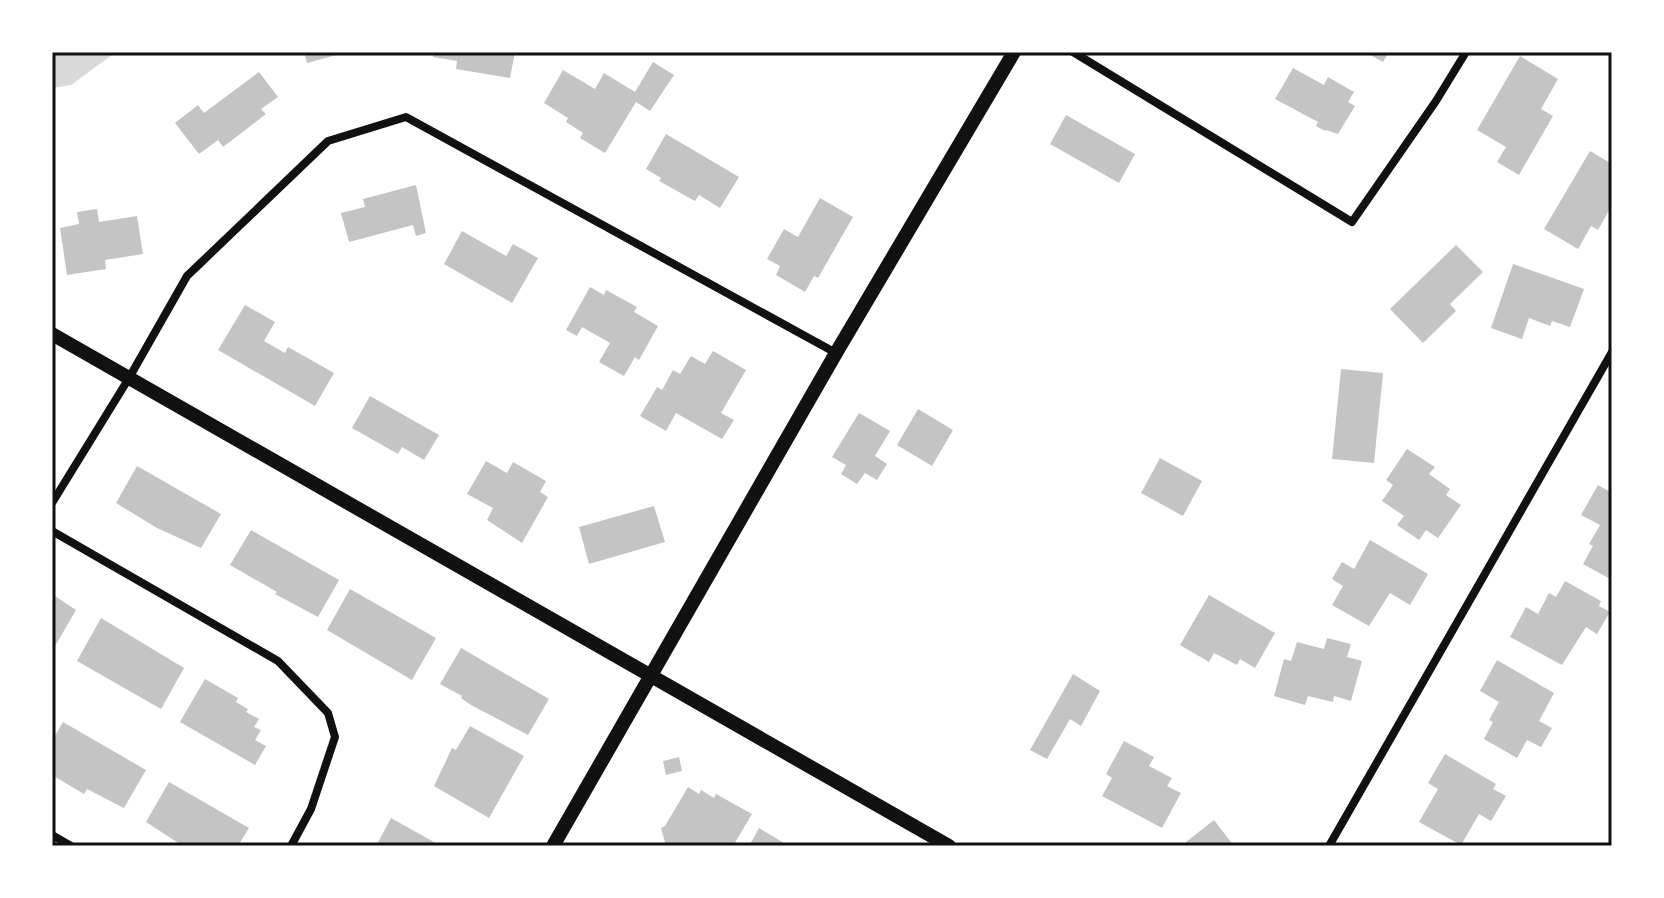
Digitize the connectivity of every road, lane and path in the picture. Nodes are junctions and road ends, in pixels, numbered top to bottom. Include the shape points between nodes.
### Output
1 (1014, 52) edge
2 (1073, 52) edge
3 (1466, 52) edge
4 (52, 334) edge
5 (1612, 352) edge
6 (836, 353) junction
7 (129, 378) junction
8 (52, 503) edge
9 (52, 531) edge
10 (649, 677) junction
11 (52, 835) edge
12 (71, 846) edge
13 (291, 846) edge
14 (553, 846) edge
15 (949, 846) edge
16 (1329, 846) edge

1 - 6 street
2 - 3 street via 1352,222
4 - 7 street
5 - 16 street
6 - 7 street via 406,117 328,141 187,276
6 - 10 street
7 - 8 street
7 - 10 street
9 - 13 street via 278,661 328,713 335,737 311,809
10 - 14 street
10 - 15 street
11 - 12 street

